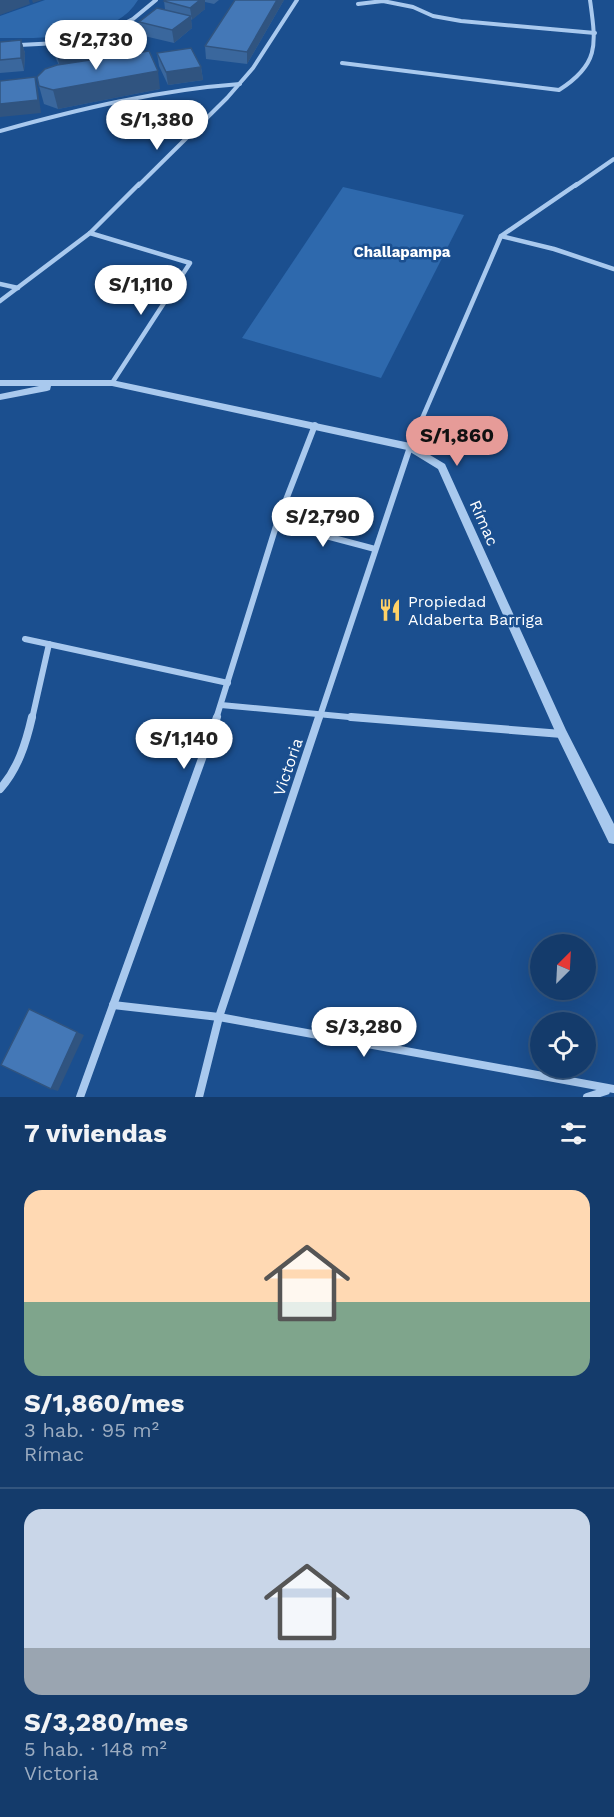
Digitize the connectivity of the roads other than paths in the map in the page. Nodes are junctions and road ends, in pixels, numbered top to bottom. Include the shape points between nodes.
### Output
1 (155, 0) edge
2 (297, 0) edge
3 (590, 0) edge
4 (358, 4) dead end
5 (106, 33) edge
6 (595, 33) junction
7 (67, 41) edge
8 (0, 46) edge
9 (342, 63) dead end
10 (240, 84) junction
11 (0, 131) edge
12 (614, 159) edge
13 (90, 233) junction
14 (501, 236) junction
15 (614, 269) edge
16 (0, 284) edge
17 (18, 288) junction
18 (0, 301) edge
19 (74, 382) junction
20 (0, 383) edge
21 (111, 383) junction
22 (0, 398) edge
23 (315, 425) junction
24 (410, 447) junction
25 (277, 524) junction
26 (375, 549) junction
27 (25, 639) dead end
28 (49, 645) junction
29 (228, 683) junction
30 (220, 705) junction
31 (320, 716) junction
32 (562, 734) junction
33 (0, 789) edge
34 (614, 838) edge
35 (113, 1005) junction
36 (219, 1017) junction
37 (611, 1090) edge
38 (80, 1097) edge
39 (199, 1097) edge
40 (586, 1097) edge

1 - 5 street via 133,19
2 - 10 street
3 - 6 street
4 - 6 street via 383,1 461,21
6 - 9 street via 594,56 579,79 559,90
7 - 8 street
10 - 11 street via 196,87 77,109
10 - 13 street
12 - 14 street
13 - 17 street
13 - 21 street via 190,263
14 - 15 street
14 - 24 street, Victoria
16 - 17 street
17 - 18 street
19 - 20 street, Rímac
19 - 21 street, Rímac
19 - 22 street, Rímac
21 - 23 street, Rímac
23 - 24 street, Rímac
23 - 25 street
24 - 26 street, Victoria
24 - 32 street, Rímac via 442,467
25 - 26 street
25 - 29 street
26 - 31 street, Victoria
27 - 28 street
28 - 29 street
28 - 33 street via 19,763
29 - 30 street
30 - 31 street
30 - 35 street
31 - 32 street
31 - 36 street, Victoria
32 - 34 street, Rímac
35 - 36 street
35 - 38 street
36 - 37 street
36 - 39 street, Victoria
37 - 40 street

